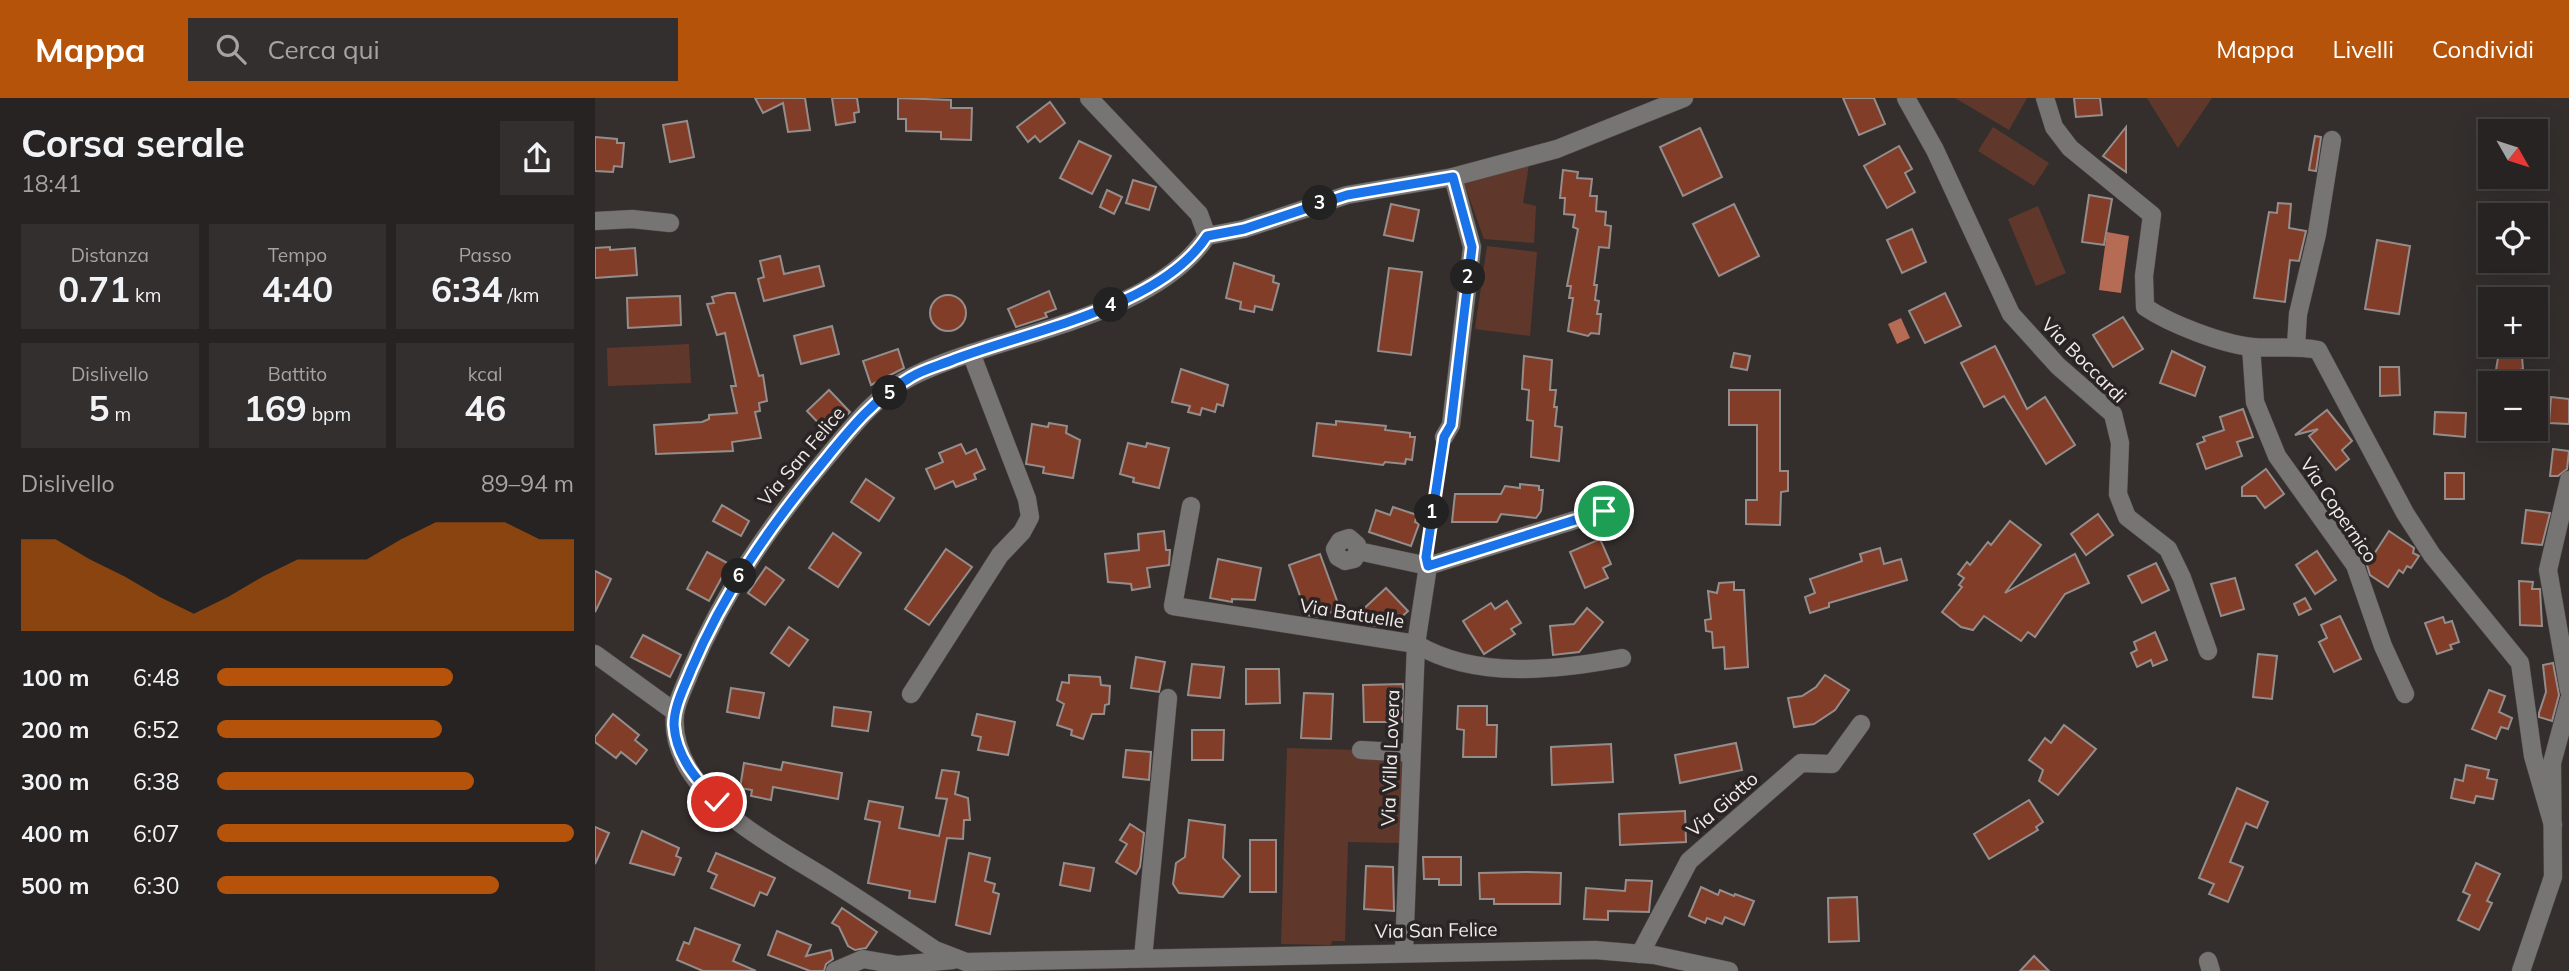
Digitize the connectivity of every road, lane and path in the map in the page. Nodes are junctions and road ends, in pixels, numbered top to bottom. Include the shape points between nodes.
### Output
1 (1089, 98) edge
2 (1684, 98) edge
3 (1906, 98) edge
4 (2045, 98) edge
5 (2332, 139) dead end
6 (1453, 177) junction
7 (595, 221) edge
8 (670, 223) dead end
9 (1207, 236) junction
10 (2296, 345) junction
11 (2251, 347) junction
12 (971, 353) junction
13 (1444, 437) joint
14 (2569, 480) edge
15 (1191, 506) dead end
16 (1604, 511) dead end
17 (1358, 551) dead end
18 (1428, 566) junction
19 (1416, 644) junction
20 (2207, 651) dead end
21 (595, 654) edge
22 (1622, 658) dead end
23 (2569, 690) edge
24 (911, 694) dead end
25 (2405, 694) dead end
26 (1168, 698) dead end
27 (2569, 700) edge
28 (675, 712) junction
29 (1861, 724) dead end
30 (1361, 750) dead end
31 (1410, 753) junction
32 (2553, 825) junction
33 (1404, 952) junction
34 (1640, 954) junction
35 (1143, 958) junction
36 (953, 960) junction
37 (897, 968) edge
38 (835, 971) edge
39 (1728, 971) edge
40 (2521, 971) edge

1 - 9 street via 1199,214
2 - 6 street via 1557,149
3 - 20 street, Via Boccardi via 2011,314 2058,366 2113,414 2120,443 2118,494 2127,517 2168,549
4 - 11 street via 2054,127 2070,148 2152,215 2145,307 2168,323
5 - 10 street
6 - 9 street via 1347,195 1244,229
6 - 13 street via 1472,247 1451,425
7 - 8 street
9 - 12 street, Via San Felice via 1179,270 1125,301
10 - 11 street
10 - 32 street via 2318,350 2432,555 2520,663 2533,756
11 - 25 street, Via Copernico via 2255,402 2277,456 2355,565
12 - 24 street via 1030,517 1000,555
12 - 28 street, Via San Felice via 912,376 866,410 772,523 722,603
13 - 18 path
14 - 23 street via 2548,570
15 - 19 street, Via Batuelle via 1173,606
16 - 18 street
17 - 18 street
18 - 19 street, Via Villa Lovera
19 - 22 street, Via Batuelle via 1460,661 1521,669
19 - 31 street, Via Villa Lovera
21 - 28 street
26 - 35 street
27 - 32 street via 2552,762
28 - 36 street, Via San Felice via 681,754 697,780 729,813
29 - 34 street, Via Giotto via 1832,764 1801,763 1689,861
30 - 31 street
31 - 33 street, Via Villa Lovera
32 - 40 street via 2553,877
33 - 34 street, Via San Felice via 1595,950
33 - 35 street, Via San Felice
34 - 39 street, Via San Felice
35 - 36 street, Via San Felice
36 - 37 street
37 - 38 street via 863,959

